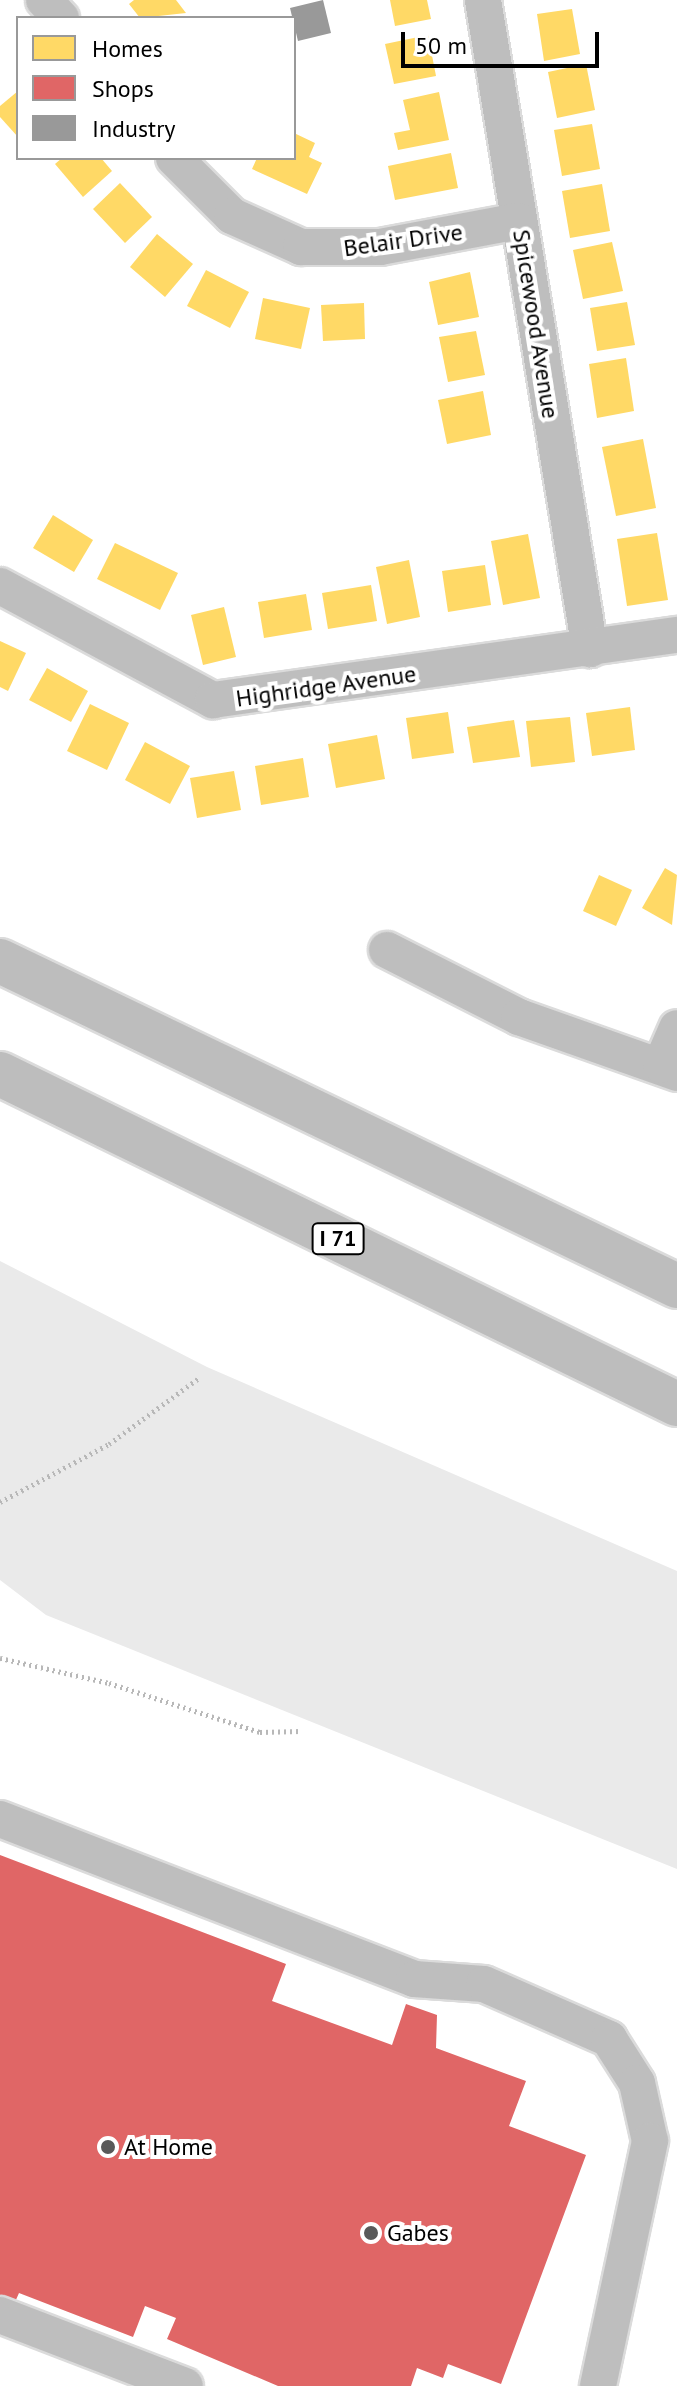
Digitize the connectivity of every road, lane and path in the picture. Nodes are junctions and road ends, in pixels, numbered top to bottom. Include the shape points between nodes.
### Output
1 (44, 0) edge
2 (483, 0) edge
3 (59, 16) edge
4 (176, 160) edge
5 (519, 221) junction
6 (0, 586) edge
7 (677, 635) edge
8 (590, 649) junction
9 (387, 950) dead end
10 (0, 961) edge
11 (677, 1028) edge
12 (669, 1069) edge
13 (0, 1074) edge
14 (677, 1286) edge
15 (199, 1378) dead end
16 (677, 1404) edge
17 (0, 1502) edge
18 (0, 1658) edge
19 (301, 1731) dead end
20 (0, 1819) edge
21 (0, 2315) edge
22 (185, 2386) edge
23 (598, 2386) edge

1 - 3 street
2 - 5 street, Spicewood Avenue
4 - 5 street, Belair Drive via 232,216 301,247 380,247
5 - 8 street, Spicewood Avenue
6 - 8 street, Highridge Avenue via 213,700
7 - 8 street, Highridge Avenue
9 - 12 street via 519,1017
10 - 14 highway
11 - 12 street
13 - 16 highway, I 71
15 - 17 path via 109,1444
18 - 19 path via 109,1683 260,1732
20 - 23 street via 414,1979 484,1984 609,2039 637,2083 650,2141
21 - 22 street

